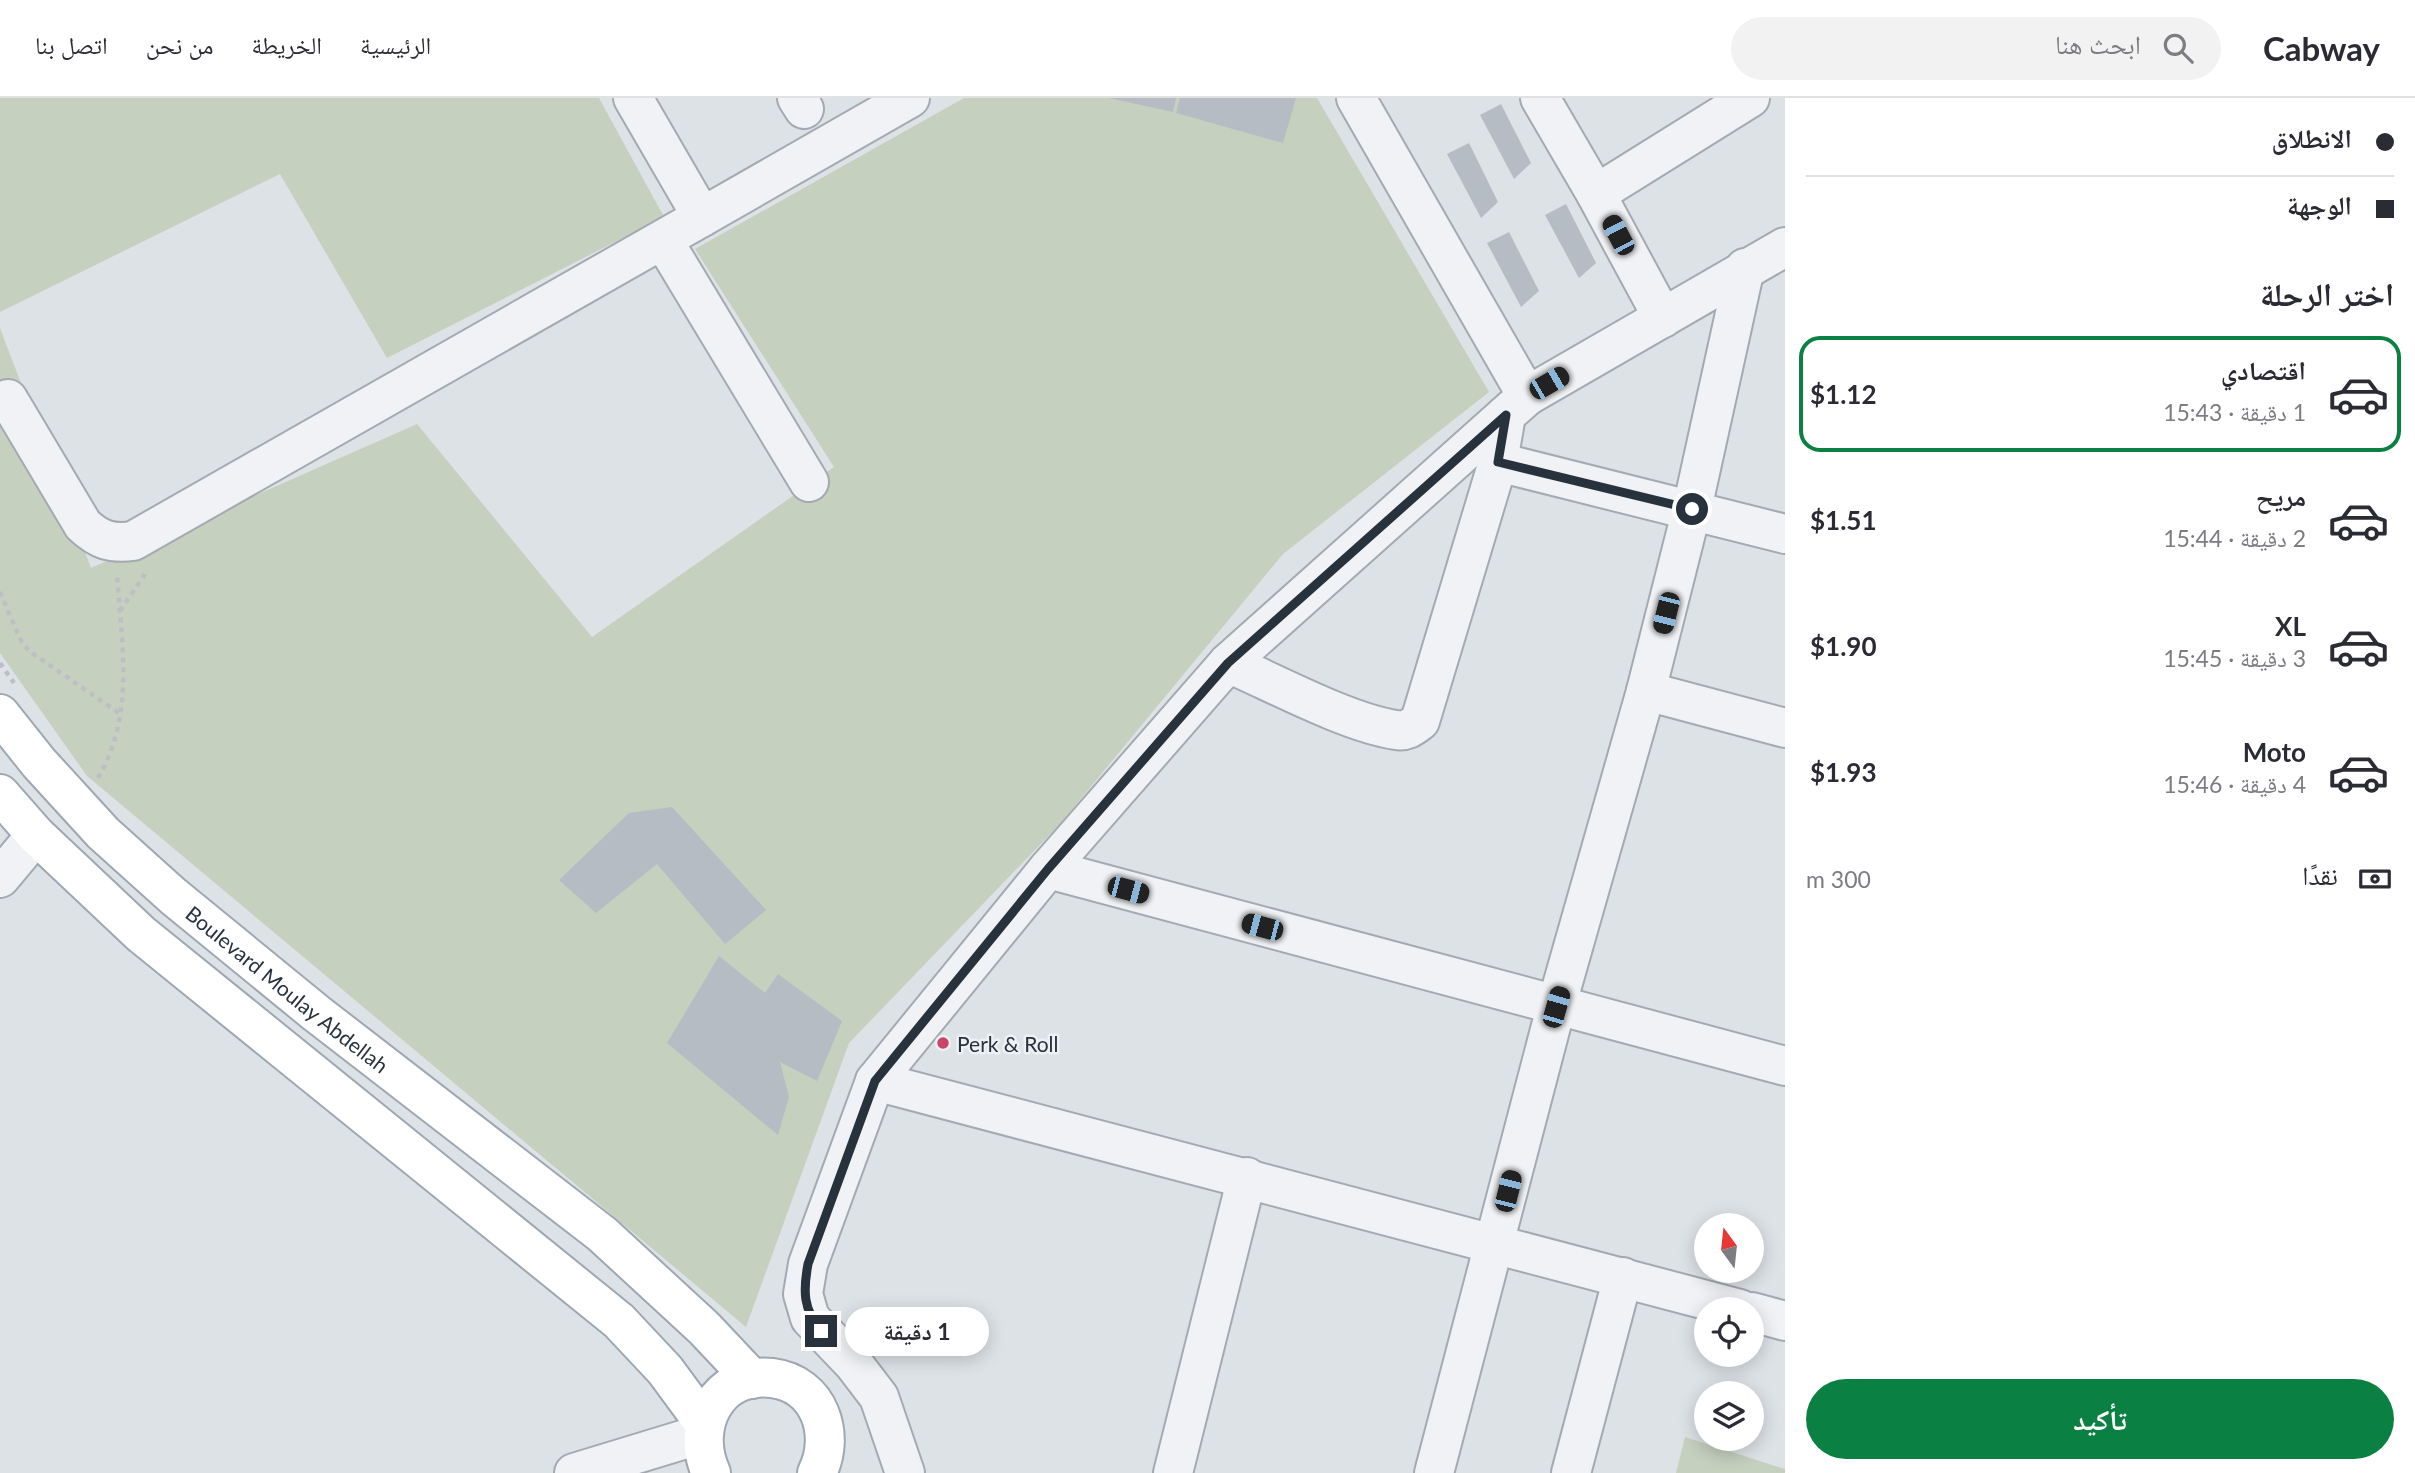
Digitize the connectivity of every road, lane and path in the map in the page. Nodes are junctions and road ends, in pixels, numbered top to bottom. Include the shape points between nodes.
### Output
1 (634, 98) edge
2 (910, 98) edge
3 (1540, 98) edge
4 (1750, 98) edge
5 (1368, 102) edge
6 (1699, 111) edge
7 (1596, 194) junction
8 (702, 218) junction
9 (663, 240) junction
10 (1785, 247) edge
11 (1745, 268) junction
12 (1663, 318) junction
13 (8, 399) dead end
14 (1516, 405) junction
15 (1498, 462) junction
16 (809, 482) dead end
17 (1692, 509) junction
18 (1785, 534) edge
19 (115, 543) junction
20 (0, 592) edge
21 (1228, 663) junction
22 (1646, 691) junction
23 (0, 714) edge
24 (122, 715) junction
25 (1785, 728) edge
26 (95, 782) dead end
27 (0, 794) edge
28 (36, 835) junction
29 (1048, 869) junction
30 (0, 878) edge
31 (1556, 1007) junction
32 (1785, 1066) edge
33 (875, 1081) junction
34 (1247, 1177) junction
35 (1494, 1243) junction
36 (1623, 1278) junction
37 (1695, 1297) edge
38 (1764, 1315) edge
39 (1785, 1321) edge
40 (752, 1379) junction
41 (703, 1429) junction
42 (826, 1468) edge
43 (574, 1473) edge
44 (711, 1473) edge
45 (905, 1473) edge
46 (1173, 1473) edge
47 (1434, 1473) edge
48 (1571, 1473) edge

1 - 8 street
2 - 8 street
3 - 7 street
4 - 6 street
5 - 14 street
6 - 7 street
7 - 12 street
8 - 9 street
9 - 16 street
9 - 19 street via 149,533
10 - 11 street
11 - 12 street
11 - 17 street
12 - 14 street
13 - 19 street via 83,525 97,537
14 - 15 street
14 - 21 street
15 - 17 street
15 - 21 street via 1426,708 1414,725 1397,731 1359,719
17 - 18 street
17 - 22 street
19 - 24 path
20 - 24 path via 29,651
21 - 29 street
22 - 25 street
22 - 31 street
23 - 40 main road, Boulevard Moulay Abdellah via 103,833 173,896 601,1234 704,1328
24 - 26 path via 115,743
27 - 28 main road
28 - 30 street
28 - 41 main road via 141,934 619,1321 665,1370
29 - 31 street
29 - 33 street
31 - 32 street
31 - 35 street
33 - 34 street
33 - 45 street via 808,1264 803,1294 810,1318 879,1397
34 - 35 street
34 - 46 street
35 - 36 street
35 - 47 street
36 - 37 street
36 - 48 street
38 - 39 street
40 - 41 main road via 722,1395
40 - 42 main road via 773,1378 811,1399 822,1416 827,1437
41 - 43 street
41 - 44 main road via 704,1456

